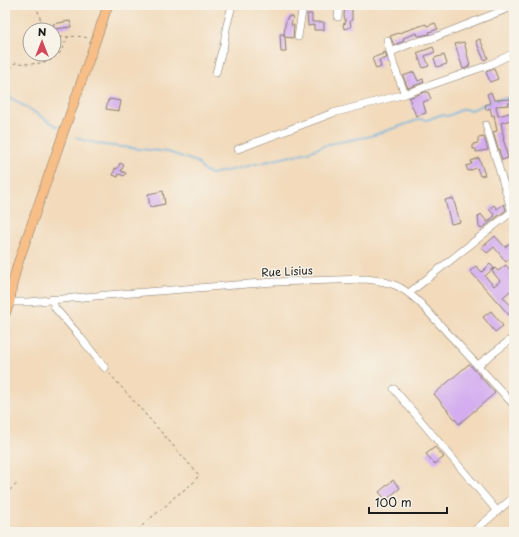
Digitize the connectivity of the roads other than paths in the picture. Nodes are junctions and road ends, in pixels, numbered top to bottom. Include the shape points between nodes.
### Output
1 (108, 5) edge
2 (232, 5) edge
3 (303, 5) edge
4 (339, 5) edge
5 (514, 6) edge
6 (338, 18) dead end
7 (298, 37) dead end
8 (387, 40) dead end
9 (391, 52) junction
10 (514, 53) edge
11 (216, 73) dead end
12 (405, 94) junction
13 (486, 125) dead end
14 (238, 149) dead end
15 (513, 211) edge
16 (8, 285) edge
17 (415, 289) junction
18 (52, 300) junction
19 (10, 302) junction
20 (5, 314) edge
21 (514, 337) edge
22 (478, 365) junction
23 (105, 368) road end
24 (394, 389) dead end
25 (514, 405) edge
26 (514, 497) edge
27 (497, 511) junction
28 (514, 527) edge
29 (473, 532) edge
30 (509, 532) edge

1 - 16 main road via 17,266
2 - 11 street
3 - 7 street
4 - 6 street
5 - 9 street
8 - 9 street
9 - 12 street
10 - 12 street via 489,65
12 - 14 street via 333,113
13 - 15 street
15 - 17 street
16 - 19 main road
17 - 18 street, Rue Lisius via 366,278 253,283
17 - 22 street, Rue Lisius via 420,303
18 - 19 street, Rue Lisius
18 - 23 street via 55,308
19 - 20 main road
21 - 22 street
22 - 25 street, Rue Lisius
24 - 27 street
26 - 27 street
27 - 29 street
28 - 30 street

